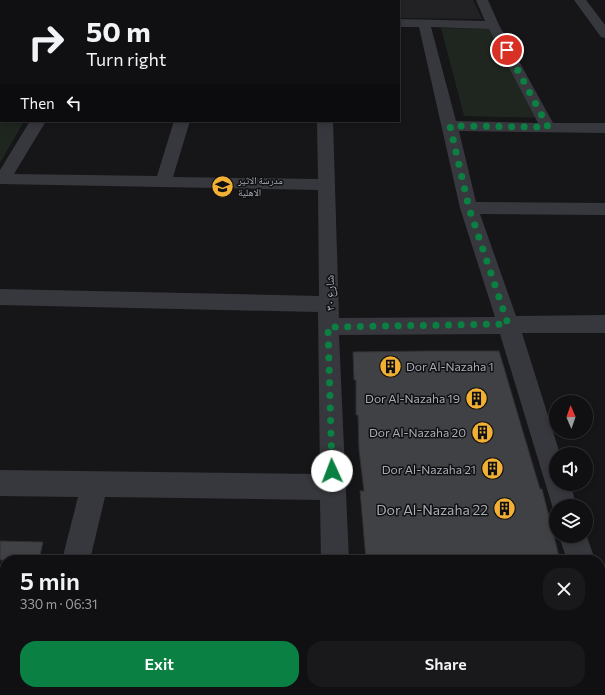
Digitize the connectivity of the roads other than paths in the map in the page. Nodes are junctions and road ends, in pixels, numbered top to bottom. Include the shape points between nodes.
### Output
1 (482, 0) edge
2 (580, 0) edge
3 (592, 17) junction
4 (605, 17) edge
5 (400, 23) edge
6 (424, 23) junction
7 (493, 24) junction
8 (605, 34) edge
9 (37, 122) edge
10 (182, 122) edge
11 (325, 122) edge
12 (450, 126) junction
13 (548, 127) junction
14 (605, 128) edge
15 (2, 179) edge
16 (164, 183) junction
17 (326, 185) junction
18 (469, 208) junction
19 (605, 209) edge
20 (0, 297) edge
21 (329, 304) junction
22 (508, 324) junction
23 (605, 324) edge
24 (328, 327) junction
25 (549, 457) edge
26 (0, 483) edge
27 (95, 483) junction
28 (333, 487) junction
29 (575, 543) edge
30 (77, 555) edge
31 (335, 555) edge
32 (579, 555) edge

1 - 7 street
2 - 3 street
3 - 4 street
3 - 8 street
5 - 6 street
6 - 7 street
6 - 12 street
7 - 13 street
9 - 15 street
10 - 16 street
11 - 17 street, شارع ٣٠
12 - 13 street
12 - 18 street
13 - 14 street
15 - 16 street
16 - 17 street
17 - 21 street, شارع ٣٠
18 - 19 street
18 - 22 street
20 - 21 street
21 - 24 street, شارع ٣٠
22 - 23 street
22 - 24 street
22 - 25 street
24 - 28 street, شارع ٣٠
26 - 27 street
27 - 28 street
27 - 30 street
28 - 31 street, شارع ٣٠
29 - 32 street

